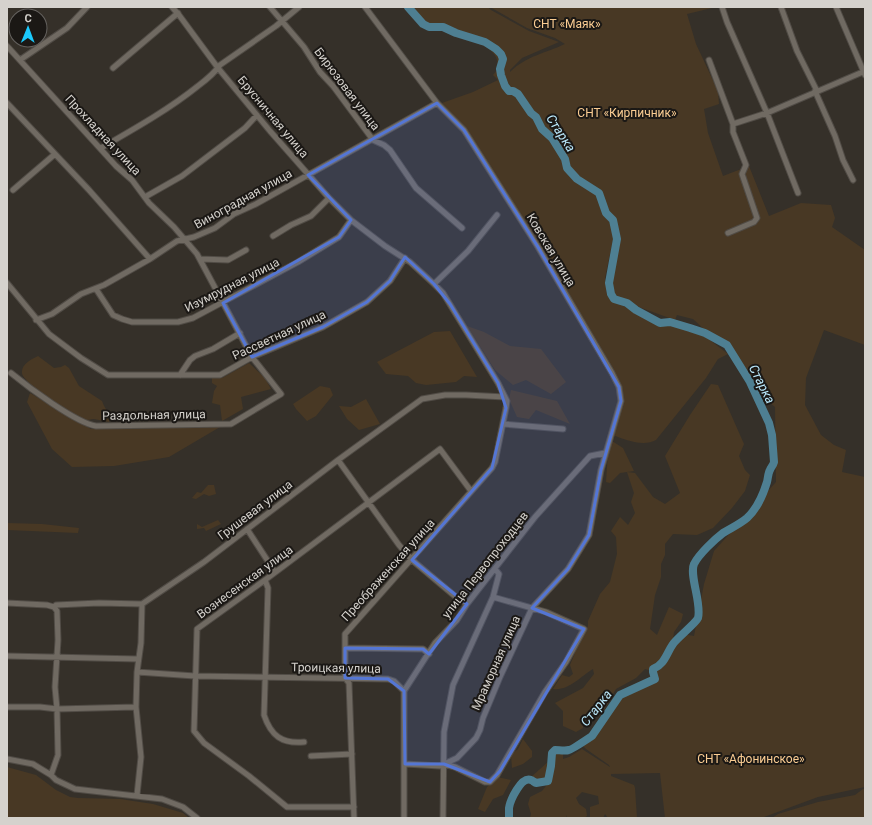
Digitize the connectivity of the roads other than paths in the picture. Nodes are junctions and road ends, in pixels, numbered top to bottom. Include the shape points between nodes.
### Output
1 (87, 7) edge
2 (172, 7) edge
3 (270, 7) edge
4 (299, 7) edge
5 (365, 7) edge
6 (722, 7) edge
7 (781, 7) edge
8 (836, 7) edge
9 (178, 13) junction
10 (282, 21) junction
11 (7, 46) edge
12 (20, 60) junction
13 (709, 60) dead end
14 (113, 68) dead end
15 (218, 68) junction
16 (864, 72) edge
17 (816, 91) junction
18 (7, 103) edge
19 (437, 103) junction
20 (767, 113) junction
21 (257, 115) junction
22 (733, 124) junction
23 (373, 140) junction
24 (101, 148) junction
25 (55, 154) junction
26 (308, 174) junction
27 (853, 180) dead end
28 (13, 190) dead end
29 (798, 193) dead end
30 (145, 197) junction
31 (329, 198) junction
32 (497, 215) dead end
33 (351, 220) junction
34 (462, 228) dead end
35 (728, 233) dead end
36 (273, 236) dead end
37 (184, 239) junction
38 (246, 250) dead end
39 (405, 258) junction
40 (150, 259) junction
41 (200, 259) junction
42 (7, 283) edge
43 (434, 284) junction
44 (96, 289) junction
45 (223, 303) junction
46 (36, 320) junction
47 (240, 333) junction
48 (252, 357) junction
49 (11, 373) dead end
50 (180, 375) junction
51 (281, 394) joint
52 (505, 398) junction
53 (503, 424) junction
54 (564, 429) dead end
55 (605, 453) junction
56 (338, 460) junction
57 (471, 491) junction
58 (369, 502) junction
59 (247, 529) junction
60 (589, 536) joint
61 (412, 560) junction
62 (495, 569) junction
63 (275, 572) junction
64 (265, 580) junction
65 (493, 597) junction
66 (7, 603) edge
67 (142, 604) junction
68 (467, 604) junction
69 (54, 607) junction
70 (532, 608) junction
71 (345, 648) junction
72 (429, 654) junction
73 (7, 656) edge
74 (57, 658) junction
75 (138, 659) junction
76 (137, 672) junction
77 (195, 676) junction
78 (265, 677) junction
79 (345, 678) junction
80 (404, 691) junction
81 (136, 706) junction
82 (7, 707) edge
83 (57, 709) junction
84 (304, 742) dead end
85 (352, 754) junction
86 (311, 756) dead end
87 (7, 759) edge
88 (405, 764) junction
89 (444, 764) junction
90 (51, 775) junction
91 (136, 795) junction
92 (354, 807) junction
93 (198, 818) edge
94 (354, 818) edge
95 (404, 818) edge
96 (443, 818) edge

1 - 12 street via 67,28
2 - 9 street, Брусничная улица
3 - 10 street, Бирюзовая улица
4 - 10 street
5 - 19 street, Ковская улица
6 - 20 street
7 - 17 street via 797,51
8 - 16 street
9 - 14 street
9 - 15 street, Брусничная улица
10 - 15 street
10 - 23 street, Бирюзовая улица
11 - 12 street, Прохладная улица
12 - 24 street, Прохладная улица
13 - 22 street
15 - 21 street, Брусничная улица
15 - 24 street via 189,93
16 - 17 street
17 - 20 street
17 - 27 street
18 - 25 street
19 - 23 street, Виноградная улица
19 - 55 street, Ковская улица via 464,130 538,247 619,387 621,401
20 - 22 street
20 - 29 street
21 - 26 street, Брусничная улица
21 - 30 street via 245,128 182,176
22 - 35 street via 733,132 746,165 742,174 757,220
23 - 26 street, Виноградная улица
23 - 34 street, Бирюзовая улица via 390,150 416,188
24 - 30 street, Прохладная улица
25 - 28 street
25 - 40 street
26 - 31 street, Брусничная улица
26 - 37 street, Виноградная улица via 234,214 214,228
30 - 37 street, Прохладная улица
31 - 33 street, Брусничная улица
31 - 36 street via 311,216
32 - 43 street via 468,250
33 - 39 street, Брусничная улица
33 - 45 street, Изумрудная улица via 340,237
37 - 40 street, Виноградная улица
37 - 41 street, Прохладная улица
38 - 41 street via 228,260
39 - 43 street, Брусничная улица
39 - 48 street, Рассветная улица via 390,280 367,302 323,327
40 - 44 street, Виноградная улица
41 - 45 street, Прохладная улица
42 - 46 street, Рассветная улица
43 - 52 street, Брусничная улица via 464,326
44 - 45 street, Изумрудная улица via 113,315 132,322 178,322 193,318
44 - 46 street, Виноградная улица via 81,294 52,314
45 - 47 street, Прохладная улица
46 - 50 street, Рассветная улица via 49,334 108,374
47 - 48 street, Прохладная улица
47 - 50 street via 195,356
48 - 50 street, Рассветная улица via 220,375
48 - 51 street, Прохладная улица
49 - 51 street, Раздольная улица via 78,419 96,426 231,424
52 - 53 street, Преображенская улица
52 - 56 street, Грушевая улица via 445,395 422,399
53 - 54 street
53 - 57 street, Преображенская улица via 495,462
55 - 60 street, Ковская улица
55 - 62 street, улица Первопроходцев via 590,456 535,517
56 - 58 street
56 - 59 street, Грушевая улица
57 - 58 street, Вознесенская улица via 440,449
57 - 61 street, Преображенская улица
58 - 61 street
58 - 63 street, Вознесенская улица
59 - 63 street
59 - 67 street, Грушевая улица
60 - 70 street, Мраморная улица via 568,568
61 - 68 street
61 - 71 street, Преображенская улица via 345,634
62 - 65 street via 499,574
62 - 68 street, улица Первопроходцев
63 - 64 street, Вознесенская улица
64 - 77 street, Вознесенская улица via 197,629
64 - 78 street via 268,588
65 - 70 street
65 - 89 street via 453,685 444,732
66 - 69 street
67 - 69 street via 99,603
67 - 75 street
68 - 72 street, улица Первопроходцев
69 - 74 street via 58,614
70 - 89 street, Мраморная улица via 500,677 476,738 457,758
70 - 89 street via 584,629 566,662 545,692 497,775 490,782
71 - 72 street via 423,649
71 - 79 street, Преображенская улица
72 - 80 street, улица Первопроходцев
73 - 74 street
74 - 75 street
74 - 83 street
75 - 76 street
76 - 77 street, Троицкая улица
76 - 81 street
77 - 78 street, Троицкая улица
77 - 92 street, Вознесенская улица via 194,731 204,743 287,807
78 - 79 street, Троицкая улица
78 - 84 street via 264,715 267,726 277,737 292,743
79 - 80 street, Троицкая улица via 388,679
79 - 85 street, Преображенская улица via 349,683
80 - 88 street
81 - 83 street
81 - 91 street via 141,757
82 - 83 street
83 - 90 street via 58,755
85 - 86 street
85 - 92 street, Преображенская улица
87 - 90 street via 33,764
88 - 89 street, Мраморная улица
88 - 95 street
89 - 96 street
90 - 91 street via 75,789
91 - 93 street via 172,802
92 - 94 street, Преображенская улица

